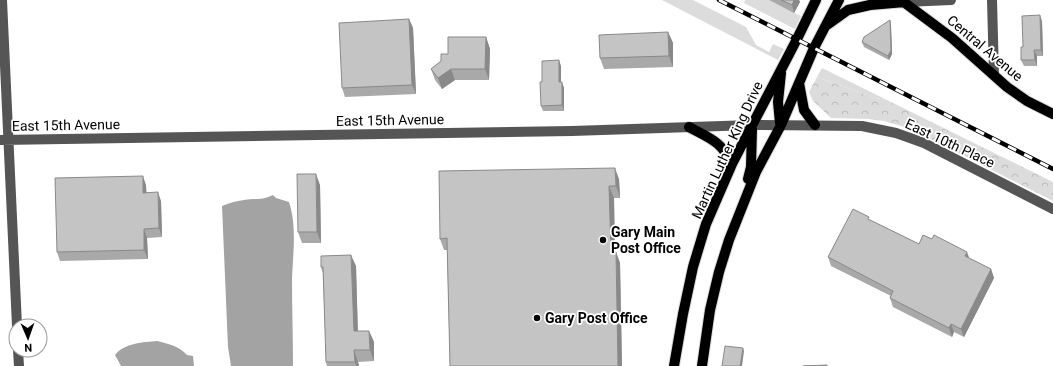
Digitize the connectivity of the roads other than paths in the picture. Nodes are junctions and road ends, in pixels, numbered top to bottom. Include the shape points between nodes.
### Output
1 (2, 0) edge
2 (816, 0) edge
3 (839, 0) edge
4 (951, 0) edge
5 (992, 0) edge
6 (903, 1) edge
7 (826, 26) junction
8 (781, 68) junction
9 (994, 75) junction
10 (799, 82) junction
11 (1053, 114) edge
12 (752, 125) junction
13 (781, 125) junction
14 (815, 125) junction
15 (689, 127) junction
16 (4, 140) edge
17 (732, 164) junction
18 (743, 202) junction
19 (1053, 209) edge
20 (16, 318) edge
21 (674, 366) edge
22 (702, 366) edge

1 - 16 street
2 - 8 main road, Martin Luther King Drive
3 - 7 main road
4 - 6 street
5 - 9 street
6 - 7 main road via 848,10
6 - 9 main road, Central Avenue via 952,38
7 - 10 main road
8 - 12 main road, Martin Luther King Drive
8 - 13 main road via 778,102
9 - 11 main road, Central Avenue via 1020,96
10 - 13 main road
10 - 14 main road via 804,110
12 - 13 street, East 15th Avenue
12 - 15 street, East 15th Avenue
12 - 17 main road, Martin Luther King Drive
12 - 18 main road via 751,167
13 - 14 street, East 10th Place
13 - 18 main road
14 - 19 street, East 10th Place via 872,128 910,138
15 - 16 street, East 15th Avenue
15 - 17 main road via 718,143
16 - 20 street
17 - 21 main road, Martin Luther King Drive via 706,224 696,255
18 - 22 main road via 719,272 710,310

